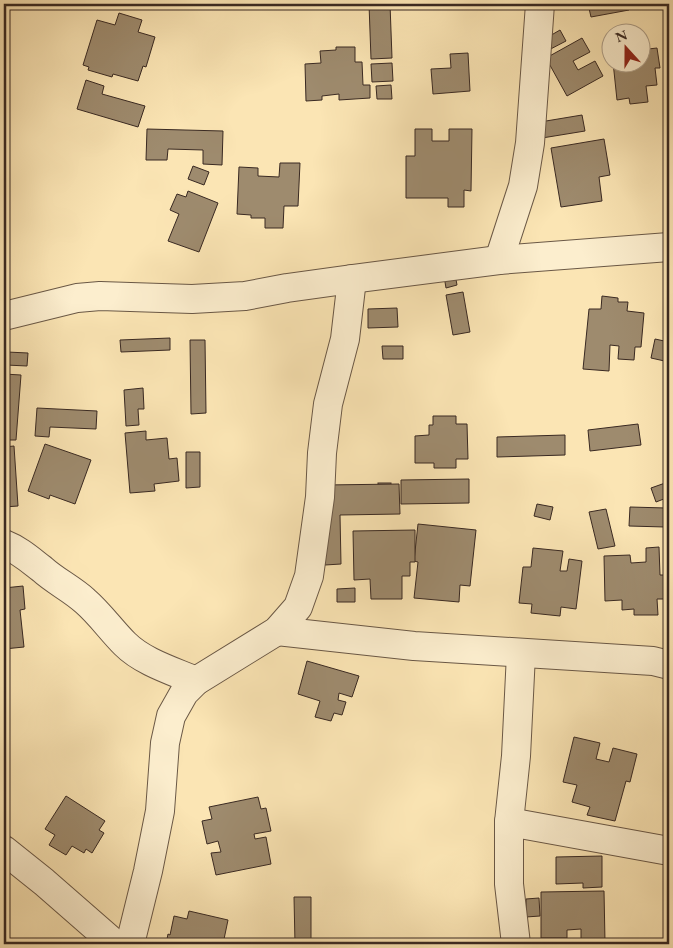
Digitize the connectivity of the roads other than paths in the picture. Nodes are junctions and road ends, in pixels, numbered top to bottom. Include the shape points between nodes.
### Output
1 (540, 4) edge
2 (669, 247) edge
3 (499, 260) junction
4 (352, 279) junction
5 (4, 316) edge
6 (4, 544) edge
7 (277, 630) junction
8 (521, 654) junction
9 (669, 665) edge
10 (196, 680) junction
11 (509, 822) junction
12 (4, 850) edge
13 (669, 851) edge
14 (115, 944) edge
15 (130, 944) edge
16 (516, 944) edge

1 - 3 street via 530,143 523,186
2 - 3 street
3 - 4 street
4 - 5 street via 245,296 77,298
4 - 7 street via 345,339 328,404 309,576 298,607
6 - 10 street via 29,557 85,601 133,650 162,667
7 - 8 street via 414,646
7 - 10 street
8 - 9 street via 653,661
8 - 11 street
10 - 15 street via 171,716 165,743 160,811
11 - 13 street
11 - 16 street via 509,884
12 - 14 street

